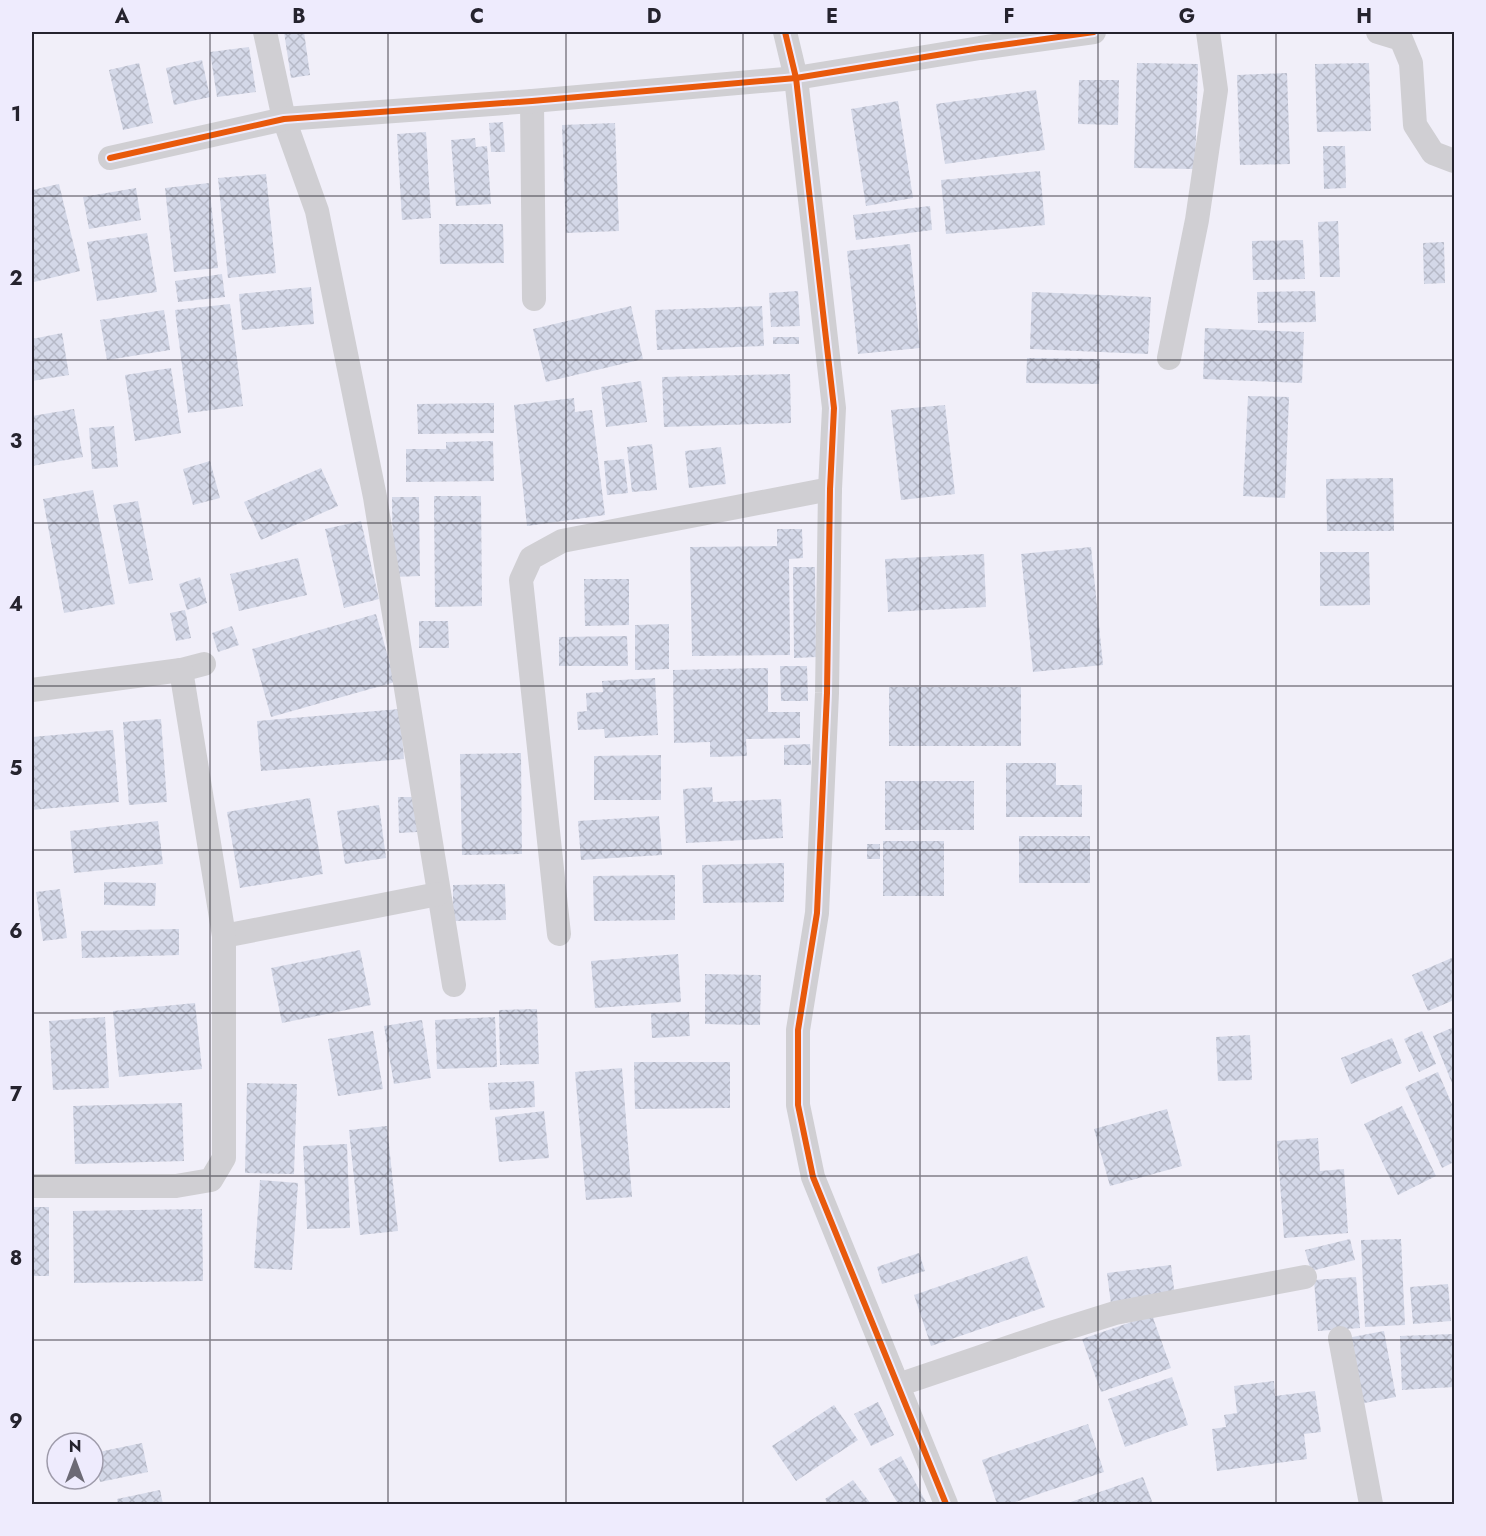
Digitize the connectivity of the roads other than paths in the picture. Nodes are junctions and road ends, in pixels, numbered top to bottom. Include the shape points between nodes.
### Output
1 (265, 32) edge
2 (784, 32) edge
3 (1094, 32) edge
4 (1208, 32) edge
5 (1378, 32) edge
6 (796, 78) junction
7 (532, 101) junction
8 (285, 118) junction
9 (110, 158) dead end
10 (1455, 161) edge
11 (534, 299) dead end
12 (1168, 358) dead end
13 (830, 489) junction
14 (32, 690) edge
15 (438, 894) junction
16 (559, 934) dead end
17 (224, 936) junction
18 (454, 985) dead end
19 (32, 1186) edge
20 (1305, 1277) dead end
21 (1340, 1338) dead end
22 (898, 1385) junction
23 (946, 1504) edge
24 (1371, 1504) edge

1 - 8 street
2 - 6 street
3 - 6 street
4 - 12 street via 1216,90 1197,220
5 - 10 street via 1401,39 1411,63 1415,125 1433,153
6 - 7 street
6 - 13 street via 834,408
7 - 8 street
7 - 11 street
8 - 9 street
8 - 15 street via 317,211 372,486
13 - 16 street via 562,541 531,558 521,580
13 - 22 street via 827,693 817,913 798,1030 798,1105 813,1177
14 - 17 street via 193,667
15 - 17 street
15 - 18 street
17 - 19 street via 224,1158 211,1180 176,1186
20 - 22 street via 1114,1313
21 - 24 street
22 - 23 street

